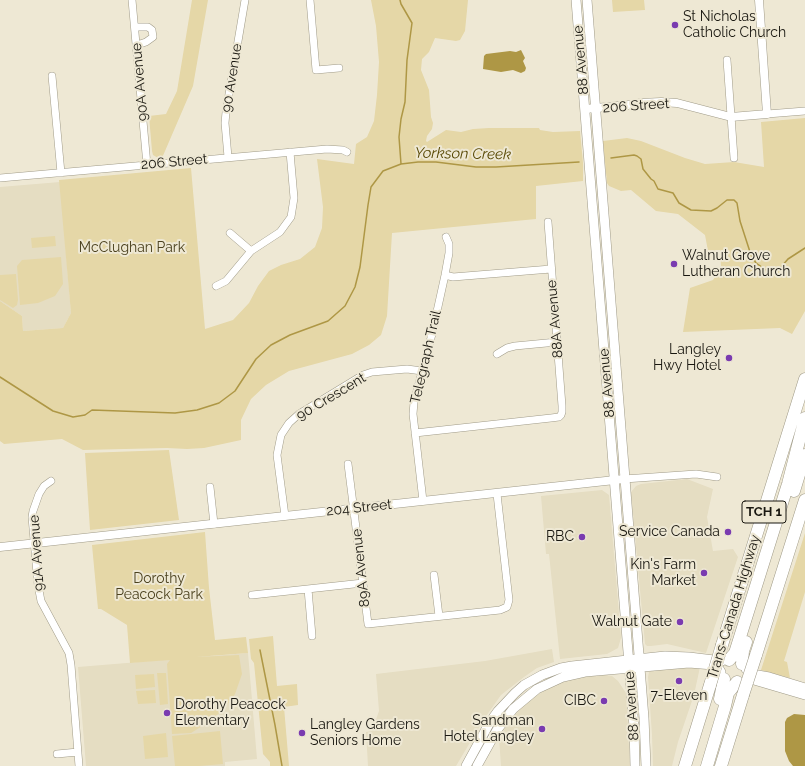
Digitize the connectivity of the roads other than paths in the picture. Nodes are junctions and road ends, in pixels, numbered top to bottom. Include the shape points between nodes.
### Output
1 (132, 0) edge
2 (246, 0) edge
3 (310, 0) edge
4 (576, 0) edge
5 (587, 0) edge
6 (758, 0) edge
7 (577, 15) junction
8 (135, 27) junction
9 (137, 45) junction
10 (727, 60) dead end
11 (592, 67) junction
12 (339, 68) dead end
13 (52, 76) dead end
14 (596, 108) junction
15 (585, 109) junction
16 (804, 111) edge
17 (767, 114) junction
18 (731, 117) junction
19 (290, 152) junction
20 (348, 152) dead end
21 (228, 157) junction
22 (734, 158) dead end
23 (147, 165) junction
24 (61, 173) junction
25 (0, 178) edge
26 (548, 222) dead end
27 (230, 233) dead end
28 (446, 237) dead end
29 (606, 243) junction
30 (596, 244) junction
31 (251, 251) junction
32 (551, 269) junction
33 (445, 275) junction
34 (216, 286) dead end
35 (557, 342) junction
36 (497, 354) dead end
37 (422, 371) junction
38 (805, 379) edge
39 (805, 418) edge
40 (415, 432) junction
41 (805, 456) edge
42 (348, 464) dead end
43 (717, 477) dead end
44 (620, 479) junction
45 (51, 481) dead end
46 (210, 487) dead end
47 (497, 494) junction
48 (805, 500) edge
49 (423, 502) junction
50 (355, 509) junction
51 (285, 516) junction
52 (214, 524) junction
53 (34, 544) junction
54 (0, 547) edge
55 (434, 575) dead end
56 (363, 583) junction
57 (308, 589) junction
58 (252, 595) dead end
59 (439, 616) junction
60 (312, 636) dead end
61 (727, 661) junction
62 (640, 663) junction
63 (629, 664) junction
64 (743, 665) junction
65 (722, 675) junction
66 (739, 680) junction
67 (805, 688) edge
68 (805, 695) edge
69 (78, 752) junction
70 (57, 754) dead end
71 (79, 766) edge
72 (466, 766) edge
73 (477, 766) edge
74 (635, 766) edge
75 (646, 766) edge
76 (685, 766) edge
77 (699, 766) edge
78 (707, 766) edge
79 (721, 766) edge

1 - 8 street, 90A Avenue
2 - 21 street, 90 Avenue via 226,112
3 - 12 street via 316,70
4 - 7 main road, 88 Avenue
5 - 11 main road, 88 Avenue
6 - 17 street
7 - 11 main road via 583,19 588,58
7 - 15 main road, 88 Avenue
8 - 9 street, 90A Avenue
8 - 9 street via 148,27 152,30 153,37
9 - 23 street, 90A Avenue
10 - 18 street
11 - 14 main road, 88 Avenue
13 - 24 street
14 - 15 street, 206 Street
14 - 18 street, 206 Street via 641,103 676,103
14 - 29 main road, 88 Avenue
15 - 30 main road, 88 Avenue
16 - 17 street, 206 Street
17 - 18 street, 206 Street
18 - 22 street
19 - 20 street, 206 Street
19 - 21 street, 206 Street
19 - 31 street via 294,198 291,217 280,232
21 - 23 street, 206 Street
23 - 24 street, 206 Street
24 - 25 street, 206 Street
26 - 32 street, 88A Avenue
27 - 31 street
28 - 33 street, Telegraph Trail via 449,252
29 - 30 main road
29 - 44 main road, 88 Avenue
30 - 44 main road, 88 Avenue
31 - 34 street via 226,281
32 - 33 street via 453,277
32 - 35 street, 88A Avenue
33 - 37 street, Telegraph Trail
35 - 36 street via 515,346
35 - 40 street, 88A Avenue via 562,406 559,417
37 - 40 street, Telegraph Trail via 414,402
37 - 51 street, 90 Crescent via 407,369 372,372 299,414 289,423 282,435 277,455
38 - 76 highway, Trans-Canada Highway / TCH 1, bridge
39 - 61 highway via 788,484 735,653
40 - 49 street, Telegraph Trail
41 - 64 highway via 743,651
42 - 50 street, 89A Avenue
43 - 44 street, 204 Street via 696,474
44 - 47 street, 204 Street
44 - 62 main road, 88 Avenue
44 - 63 main road, 88 Avenue
45 - 53 street, 91A Avenue via 44,486 33,511
46 - 52 street
47 - 49 street, 204 Street
47 - 59 street via 509,600 507,607 500,610
48 - 79 highway, TCH 1, bridge
49 - 50 street, 204 Street
50 - 51 street, 204 Street
50 - 56 street, 89A Avenue
51 - 52 street, 204 Street
52 - 53 street, 204 Street
53 - 54 street, 204 Street
53 - 69 street, 91A Avenue via 41,601 69,654
55 - 59 street
56 - 57 street
56 - 59 street, 89A Avenue via 368,624
57 - 58 street
57 - 60 street
61 - 62 main road via 672,656
61 - 64 main road via 736,660
61 - 65 main road via 721,668
62 - 63 main road
62 - 65 main road via 712,664 718,667
62 - 75 main road, 88 Avenue
63 - 72 main road via 561,668 524,685 490,722
63 - 73 main road via 574,674 537,689 510,712
63 - 74 main road, 88 Avenue
64 - 66 main road via 744,672
64 - 67 main road via 752,674
65 - 66 main road via 730,682
65 - 77 highway via 721,694
66 - 68 main road via 749,678
66 - 78 highway via 728,694
69 - 70 street
69 - 71 street, 91A Avenue

